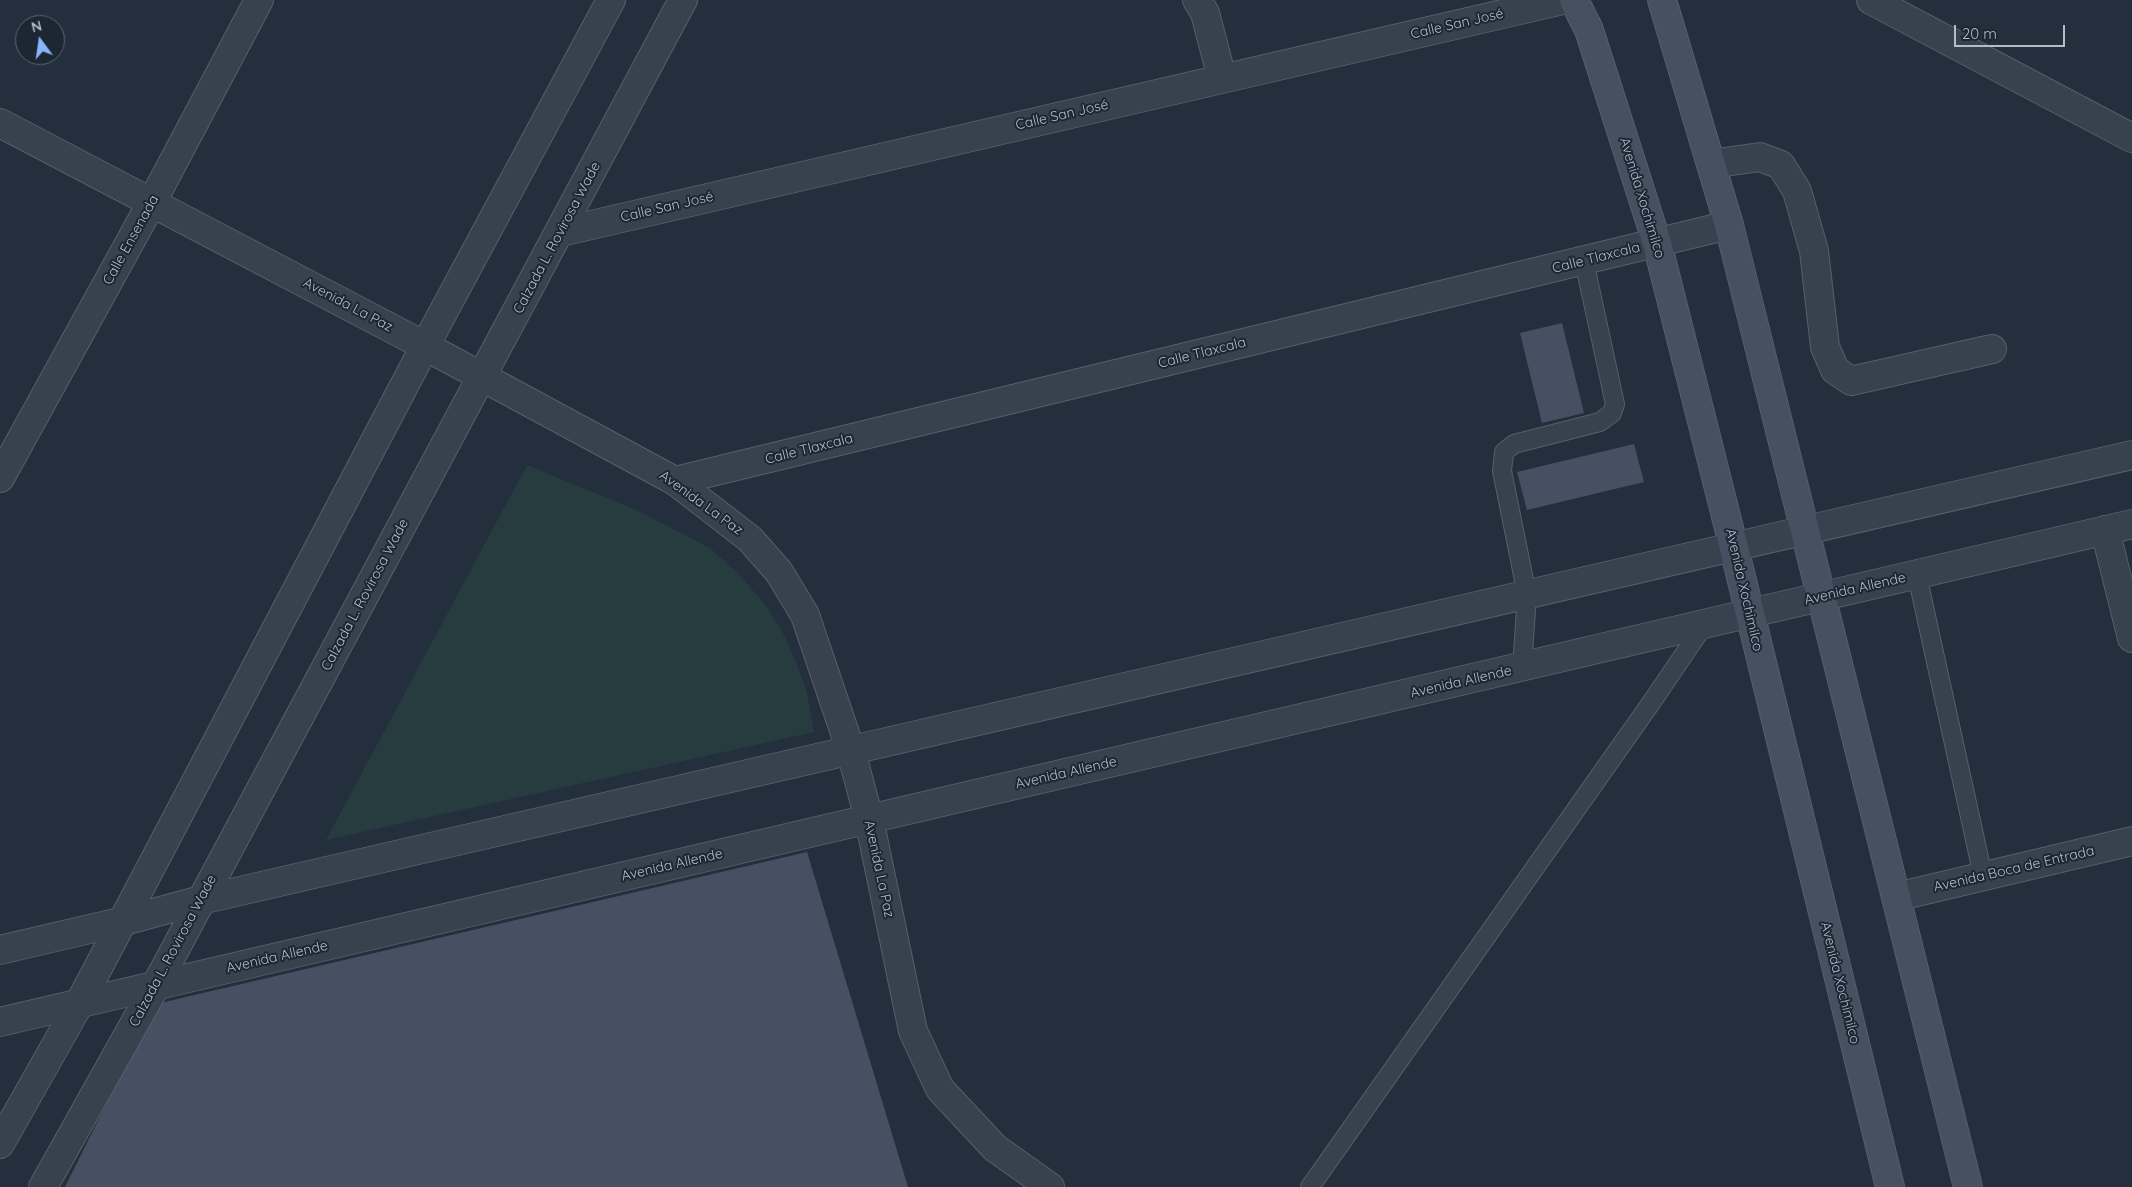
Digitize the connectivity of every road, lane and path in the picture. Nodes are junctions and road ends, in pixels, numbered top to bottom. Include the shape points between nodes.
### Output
1 (259, 0) edge
2 (611, 0) edge
3 (684, 0) edge
4 (1198, 0) edge
5 (1563, 0) edge
6 (1574, 0) edge
7 (1662, 0) edge
8 (1871, 0) edge
9 (1912, 10) edge
10 (1222, 78) junction
11 (0, 122) edge
12 (2132, 138) edge
13 (1711, 164) junction
14 (152, 202) junction
15 (1730, 225) junction
16 (561, 232) junction
17 (1657, 243) junction
18 (1584, 261) junction
19 (424, 346) junction
20 (1992, 349) dead end
21 (483, 376) junction
22 (2132, 455) edge
23 (0, 478) edge
24 (675, 481) junction
25 (2132, 524) edge
26 (2105, 530) junction
27 (1806, 531) junction
28 (1734, 548) junction
29 (1917, 575) junction
30 (1527, 595) junction
31 (1823, 597) junction
32 (1749, 614) junction
33 (1704, 625) junction
34 (2132, 638) edge
35 (1522, 668) junction
36 (851, 751) junction
37 (869, 819) junction
38 (2132, 841) edge
39 (1983, 876) junction
40 (1896, 897) junction
41 (201, 900) junction
42 (124, 921) junction
43 (0, 950) edge
44 (156, 985) junction
45 (79, 1004) junction
46 (0, 1022) edge
47 (0, 1144) edge
48 (43, 1187) edge
49 (1050, 1187) edge
50 (1310, 1187) edge
51 (1890, 1187) edge
52 (1968, 1187) edge

1 - 14 street, Calle Ensenada
2 - 19 street
3 - 16 street, Calzada L. Rovirosa Wade
4 - 10 street via 1205,13
5 - 10 street, Calle San José
6 - 17 main road, Avenida Xochimilco via 1590,30
7 - 13 main road
8 - 9 street
9 - 12 street
10 - 16 street, Calle San José
11 - 14 street, Avenida La Paz
13 - 15 main road
13 - 20 street via 1760,157 1781,165 1797,191 1814,251 1825,347 1835,370 1851,381
14 - 19 street, Avenida La Paz
14 - 23 street, Calle Ensenada
15 - 17 street, Calle Tlaxcala
15 - 27 main road
16 - 21 street, Calzada L. Rovirosa Wade
17 - 18 street, Calle Tlaxcala
17 - 28 main road, Avenida Xochimilco
18 - 24 street, Calle Tlaxcala
18 - 30 lane via 1615,404 1612,413 1600,422 1514,444 1504,452 1502,471
19 - 21 street, Avenida La Paz
19 - 42 street
21 - 24 street, Avenida La Paz
21 - 41 street, Calzada L. Rovirosa Wade
22 - 27 street
24 - 36 street, Avenida La Paz via 750,539 779,572 805,615
25 - 26 street, Avenida Allende
26 - 29 street, Avenida Allende
26 - 34 street
27 - 28 street
27 - 31 main road
28 - 30 street
28 - 32 main road, Avenida Xochimilco
29 - 31 street, Avenida Allende
29 - 39 lane
30 - 35 lane
30 - 36 street
31 - 32 street, Avenida Allende
31 - 40 main road
32 - 33 street, Avenida Allende
32 - 51 main road, Avenida Xochimilco
33 - 35 street, Avenida Allende
33 - 50 lane
35 - 37 street, Avenida Allende
36 - 37 street, Avenida La Paz
36 - 41 street
37 - 44 street, Avenida Allende
37 - 49 street, Avenida La Paz via 913,1031 940,1089 995,1148
38 - 39 street, Avenida Boca de Entrada
39 - 40 street, Avenida Boca de Entrada
40 - 52 main road
41 - 42 street
41 - 44 street, Calzada L. Rovirosa Wade
42 - 43 street
42 - 45 street
44 - 45 street, Avenida Allende
44 - 48 street, Calzada L. Rovirosa Wade
45 - 46 street, Avenida Allende
45 - 47 street

